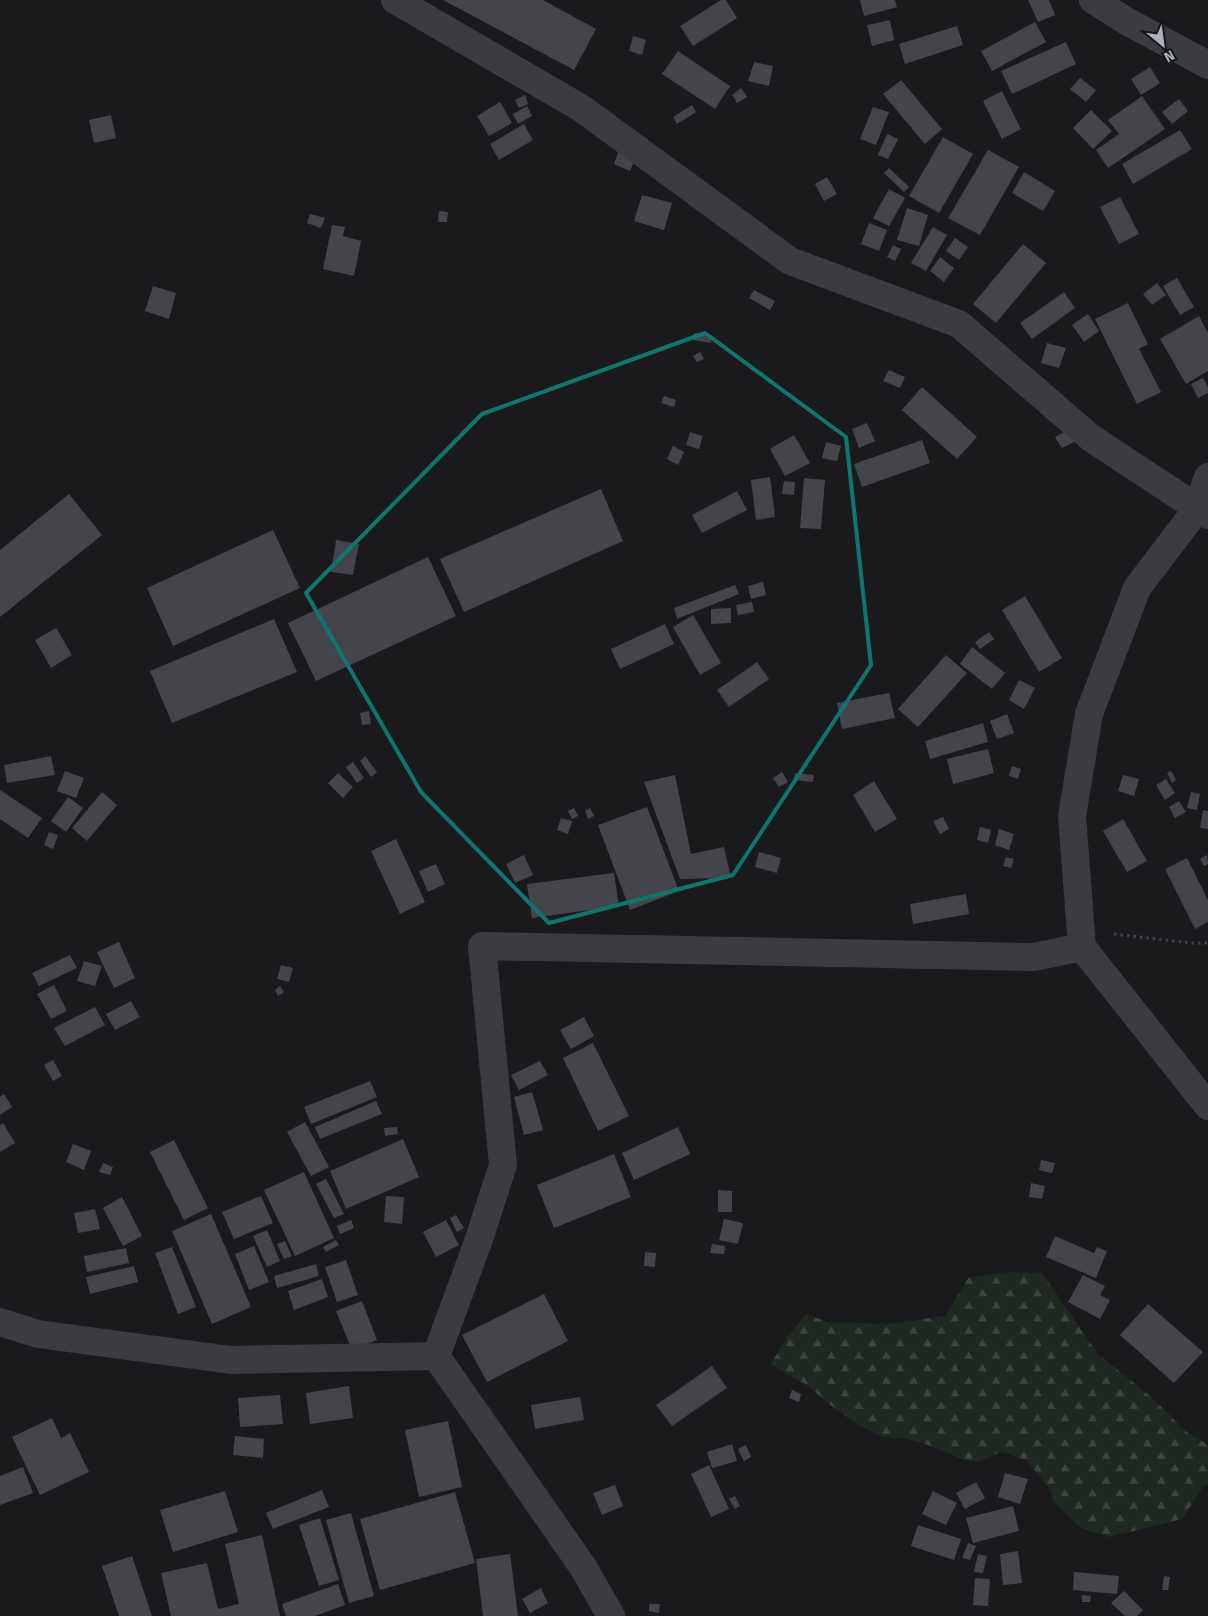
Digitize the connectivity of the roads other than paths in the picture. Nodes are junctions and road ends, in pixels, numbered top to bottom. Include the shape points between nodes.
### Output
1 (395, 0) edge
2 (1093, 0) edge
3 (1208, 64) edge
4 (1208, 477) edge
5 (1203, 512) edge
6 (1081, 942) junction
7 (1208, 1106) edge
8 (0, 1322) edge
9 (436, 1356) junction
10 (611, 1616) edge

1 - 5 street via 581,108 790,261 958,324 1091,438
2 - 3 street
4 - 5 street
5 - 6 street via 1137,588 1089,714 1072,816
6 - 7 street
6 - 9 street via 1034,957 482,946 502,1165
8 - 9 street via 38,1334 231,1360
9 - 10 street via 582,1567

